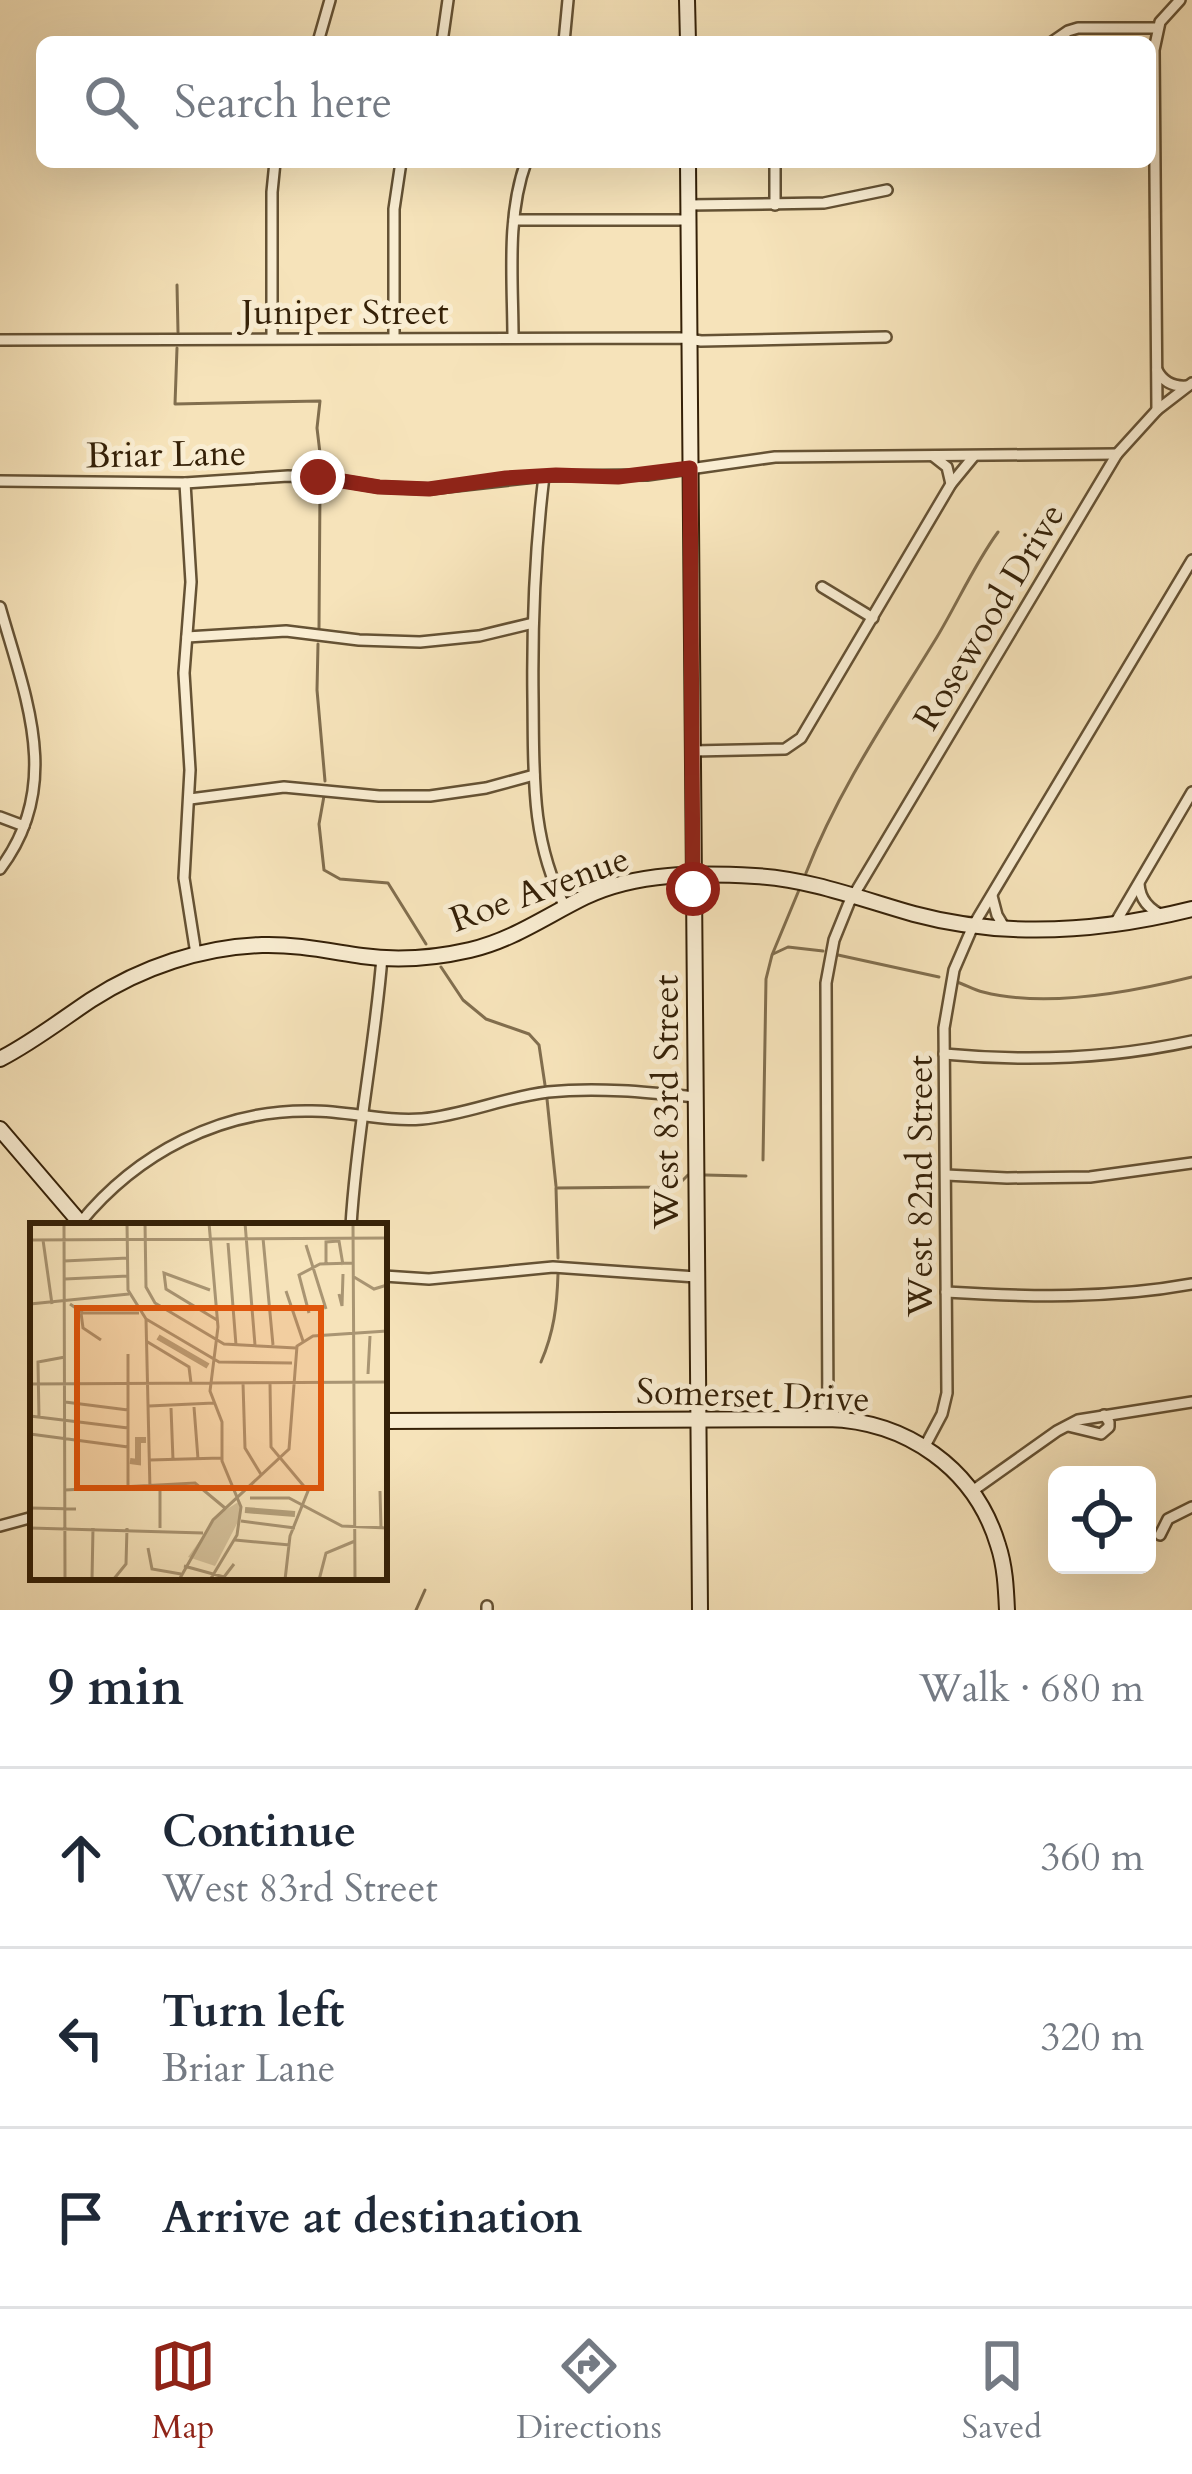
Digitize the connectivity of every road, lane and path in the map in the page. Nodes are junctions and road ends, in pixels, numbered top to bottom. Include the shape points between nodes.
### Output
1 (330, 0) edge
2 (448, 0) edge
3 (568, 0) edge
4 (687, 0) edge
5 (1180, 0) edge
6 (1158, 28) junction
7 (320, 36) edge
8 (443, 36) edge
9 (565, 36) edge
10 (688, 36) edge
11 (1060, 36) edge
12 (1156, 39) edge
13 (274, 168) edge
14 (399, 168) edge
15 (524, 168) edge
16 (688, 168) edge
17 (775, 168) edge
18 (1155, 168) edge
19 (887, 190) dead end
20 (775, 205) junction
21 (688, 213) junction
22 (514, 220) junction
23 (886, 337) dead end
24 (272, 338) junction
25 (394, 338) junction
26 (513, 338) junction
27 (690, 339) junction
28 (0, 340) edge
29 (1156, 368) junction
30 (1189, 385) edge
31 (1156, 410) junction
32 (1117, 454) junction
33 (1085, 455) junction
34 (933, 456) junction
35 (974, 456) junction
36 (690, 468) junction
37 (544, 476) junction
38 (0, 481) edge
39 (185, 483) junction
40 (951, 484) junction
41 (1098, 484) junction
42 (1192, 560) edge
43 (822, 587) dead end
44 (0, 607) edge
45 (873, 618) junction
46 (532, 623) junction
47 (187, 637) junction
48 (693, 751) junction
49 (534, 775) junction
50 (1192, 792) edge
51 (190, 800) junction
52 (0, 817) edge
53 (24, 826) junction
54 (0, 869) edge
55 (693, 876) junction
56 (1140, 879) junction
57 (854, 895) junction
58 (992, 895) junction
59 (565, 907) junction
60 (1192, 909) edge
61 (1164, 916) junction
62 (973, 926) junction
63 (1114, 926) junction
64 (1006, 930) junction
65 (196, 954) junction
66 (382, 957) junction
67 (1192, 1041) edge
68 (944, 1054) junction
69 (0, 1059) edge
70 (694, 1097) junction
71 (363, 1116) junction
72 (0, 1129) edge
73 (1192, 1163) edge
74 (946, 1175) junction
75 (81, 1223) edge
76 (83, 1223) edge
77 (351, 1223) edge
78 (387, 1276) edge
79 (696, 1277) junction
80 (1192, 1284) edge
81 (946, 1292) junction
82 (1192, 1402) edge
83 (1104, 1415) junction
84 (828, 1418) junction
85 (698, 1419) junction
86 (387, 1421) edge
87 (1068, 1426) junction
88 (925, 1446) junction
89 (971, 1492) junction
90 (1192, 1507) edge
91 (30, 1518) edge
92 (0, 1526) edge
93 (1160, 1534) dead end
94 (700, 1610) edge
95 (1007, 1610) edge

1 - 7 street
2 - 8 street
3 - 9 street
4 - 10 street
5 - 6 street
6 - 11 street via 1078,28
6 - 12 street
13 - 24 street
14 - 25 street
15 - 22 street
16 - 21 street, West 83rd Street
17 - 20 street
18 - 29 street
19 - 20 street
20 - 21 street
21 - 22 street
21 - 27 street, West 83rd Street
22 - 26 street
23 - 27 street, Juniper Street
24 - 25 street, Juniper Street
24 - 28 street, Juniper Street
25 - 26 street, Juniper Street
26 - 27 street, Juniper Street
27 - 36 street, West 83rd Street
29 - 30 street via 1166,382
29 - 31 street
30 - 31 street, Rosewood Drive
31 - 32 street, Rosewood Drive
32 - 33 street, Briar Lane
32 - 41 street, Rosewood Drive
33 - 35 street, Briar Lane
33 - 41 street
34 - 35 street, Briar Lane
34 - 36 street, Briar Lane via 775,457
34 - 40 street
35 - 40 street
36 - 37 street, Briar Lane
36 - 48 street, West 83rd Street
37 - 39 street, Briar Lane via 429,489 301,477
37 - 46 street
38 - 39 street, Briar Lane
39 - 47 street
40 - 45 street
41 - 57 street, Rosewood Drive
42 - 58 street
43 - 45 street
44 - 53 street via 35,740
45 - 48 street via 793,745
46 - 47 street via 420,642 286,631
46 - 49 street
47 - 51 street
48 - 55 street, West 83rd Street
49 - 51 street via 430,796 284,787
49 - 59 street via 541,845
50 - 56 street
51 - 65 street via 184,878
52 - 53 street
53 - 54 street
55 - 57 street, Roe Avenue via 788,879
55 - 59 street, Roe Avenue via 622,883
55 - 70 street, West 83rd Street
56 - 61 street via 1142,897
56 - 63 street
57 - 62 street, Roe Avenue
57 - 84 street, Rosewood Drive via 826,983
58 - 62 street
58 - 64 street
59 - 66 street, Roe Avenue via 495,943
60 - 61 street, Roe Avenue
61 - 63 street, Roe Avenue
62 - 64 street, Roe Avenue
62 - 68 street, West 82nd Street via 949,988
63 - 64 street, Roe Avenue
65 - 66 street, Roe Avenue via 276,945
65 - 69 street, Roe Avenue via 110,988
66 - 71 street
67 - 68 street via 1097,1058
68 - 74 street, West 82nd Street
70 - 71 street via 568,1090 431,1118
70 - 79 street, West 83rd Street
71 - 76 street via 292,1111 215,1126 145,1162
71 - 77 street
72 - 75 street
73 - 74 street via 1050,1179
74 - 81 street, West 82nd Street
78 - 79 street via 563,1267
79 - 85 street, West 83rd Street
80 - 81 street via 1102,1296
81 - 88 street, West 82nd Street via 946,1400
82 - 83 street
83 - 87 street
83 - 87 street via 1109,1427 1101,1434
84 - 85 street, Somerset Drive
84 - 88 street, Somerset Drive via 874,1424
85 - 86 street, Somerset Drive
85 - 94 street, West 83rd Street
87 - 89 street
88 - 89 street, Somerset Drive
89 - 95 street, Somerset Drive via 998,1544
90 - 93 street via 1168,1519
91 - 92 street

